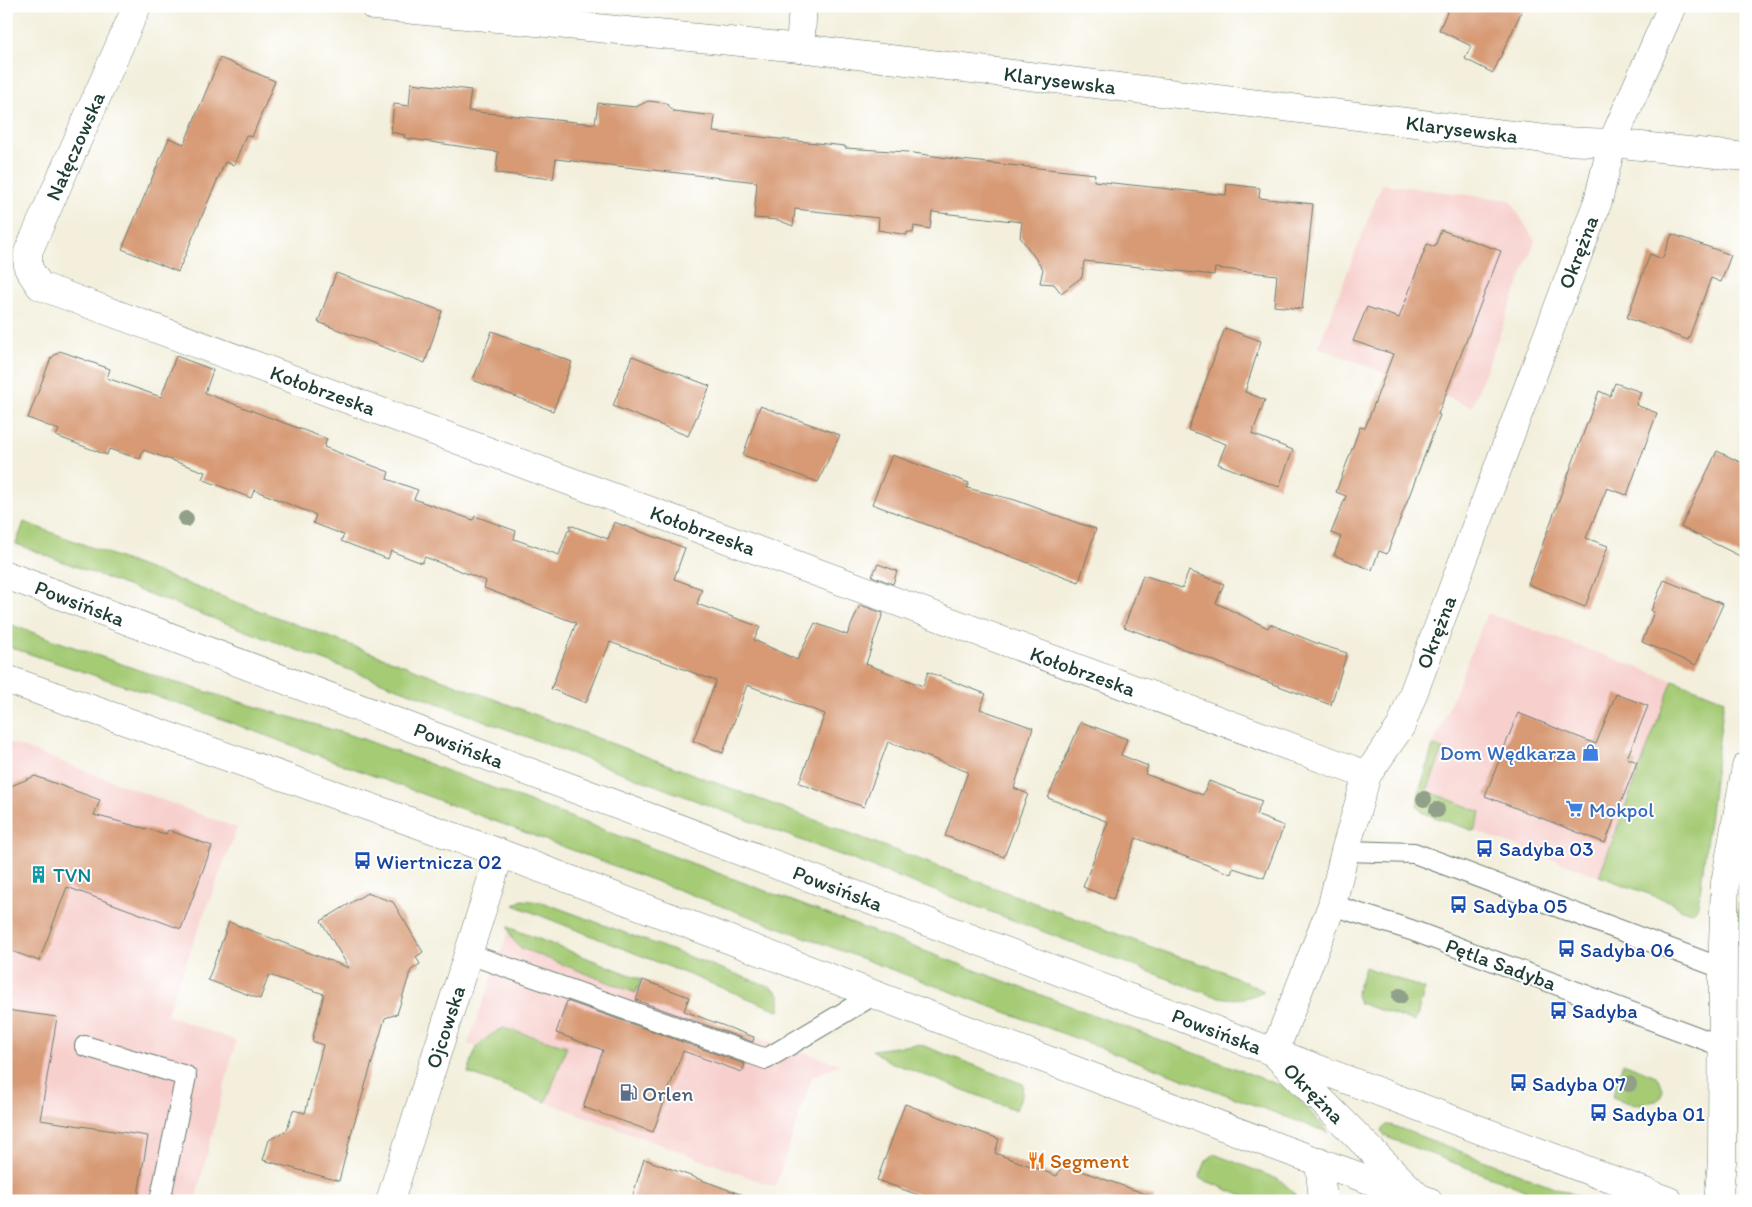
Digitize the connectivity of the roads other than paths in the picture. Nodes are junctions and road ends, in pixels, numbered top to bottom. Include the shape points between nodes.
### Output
1 (137, 6) edge
2 (374, 6) edge
3 (803, 6) edge
4 (1672, 6) edge
5 (800, 48) junction
6 (1612, 143) junction
7 (1746, 157) edge
8 (40, 286) joint
9 (6, 575) edge
10 (6, 680) edge
11 (1746, 767) edge
12 (1367, 775) junction
13 (1345, 851) junction
14 (500, 854) junction
15 (1332, 905) junction
16 (469, 954) junction
17 (1724, 969) junction
18 (875, 994) junction
19 (85, 1046) dead end
20 (1724, 1047) junction
21 (1274, 1053) junction
22 (1319, 1161) junction
23 (1417, 1199) edge
24 (160, 1201) edge
25 (390, 1201) edge
26 (1323, 1201) edge
27 (1669, 1201) edge
28 (1718, 1201) edge

1 - 8 street, Nałęczowska via 28,252 28,268
2 - 5 street, Klarysewska
3 - 5 street
4 - 6 street, Okrężna
5 - 6 street, Klarysewska via 1562,141
6 - 7 street, Klarysewska
6 - 12 street, Okrężna via 1598,201 1401,726
8 - 12 street, Kołobrzeska
9 - 21 street, Powsińska
10 - 14 street
11 - 17 street via 1725,883
12 - 13 street, Okrężna
13 - 15 street, Okrężna
13 - 17 lane via 1414,854
14 - 16 street, Ojcowska
14 - 18 street
15 - 20 lane, Pętla Sadyba via 1411,930
15 - 21 street, Okrężna
16 - 18 lane via 766,1059
16 - 25 street, Ojcowska
17 - 20 street
18 - 22 street
19 - 24 lane via 186,1076
20 - 28 street
21 - 23 street, Okrężna
21 - 27 street, Powsińska
22 - 23 street
22 - 26 street

